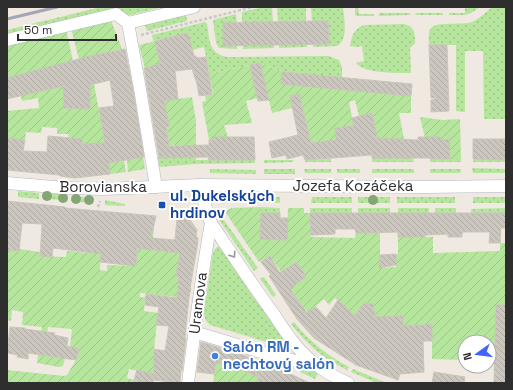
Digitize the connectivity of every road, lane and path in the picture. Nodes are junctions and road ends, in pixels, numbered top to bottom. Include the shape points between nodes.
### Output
1 (194, 7) edge
2 (253, 7) edge
3 (128, 23) junction
4 (130, 38) junction
5 (7, 40) edge
6 (7, 183) edge
7 (200, 185) junction
8 (506, 186) edge
9 (156, 187) junction
10 (211, 223) junction
11 (194, 332) junction
12 (314, 363) junction
13 (188, 383) edge
14 (348, 383) edge

1 - 3 street
2 - 4 path
3 - 4 street
3 - 5 street via 116,14
4 - 9 street
6 - 9 street, Borovianska via 66,188
7 - 8 street, Jozefa Kozáčeka
7 - 9 street, Borovianska
7 - 10 street
10 - 11 street, Uramova
10 -> 12 street via 281,325
11 - 12 street via 274,356
11 - 13 street, Uramova
12 - 14 street

